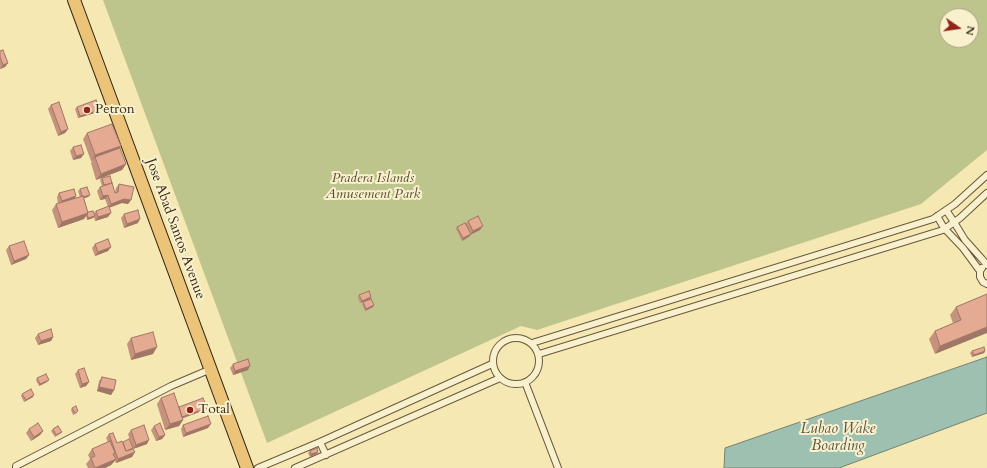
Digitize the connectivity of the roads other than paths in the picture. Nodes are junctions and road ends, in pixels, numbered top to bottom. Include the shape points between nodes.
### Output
1 (74, 0) edge
2 (987, 175) edge
3 (987, 193) edge
4 (946, 210) junction
5 (937, 216) junction
6 (954, 222) junction
7 (944, 228) junction
8 (987, 265) edge
9 (980, 271) junction
10 (987, 284) edge
11 (532, 343) junction
12 (538, 354) junction
13 (492, 364) junction
14 (211, 369) junction
15 (500, 378) junction
16 (525, 382) junction
17 (320, 442) junction
18 (326, 455) junction
19 (16, 468) edge
20 (247, 468) edge
21 (258, 468) edge
22 (295, 468) edge
23 (558, 468) edge

1 - 14 highway, Jose Abad Santos Avenue
2 - 4 street
3 - 6 street
4 - 5 street
4 - 6 street
5 - 7 street
5 - 11 street via 925,222
6 - 7 street
6 - 8 street via 965,240
7 - 9 street
7 - 12 street
8 - 9 street
9 - 10 street via 981,280
11 - 12 street
11 - 13 street via 519,337 505,340 495,350
12 - 16 street via 538,368 531,379
13 - 15 street
13 - 17 street
14 - 19 street via 171,386
14 - 20 highway, Jose Abad Santos Avenue
15 - 16 street via 512,384
15 - 18 street
16 - 23 street
17 - 18 street
17 - 21 street
18 - 22 street

